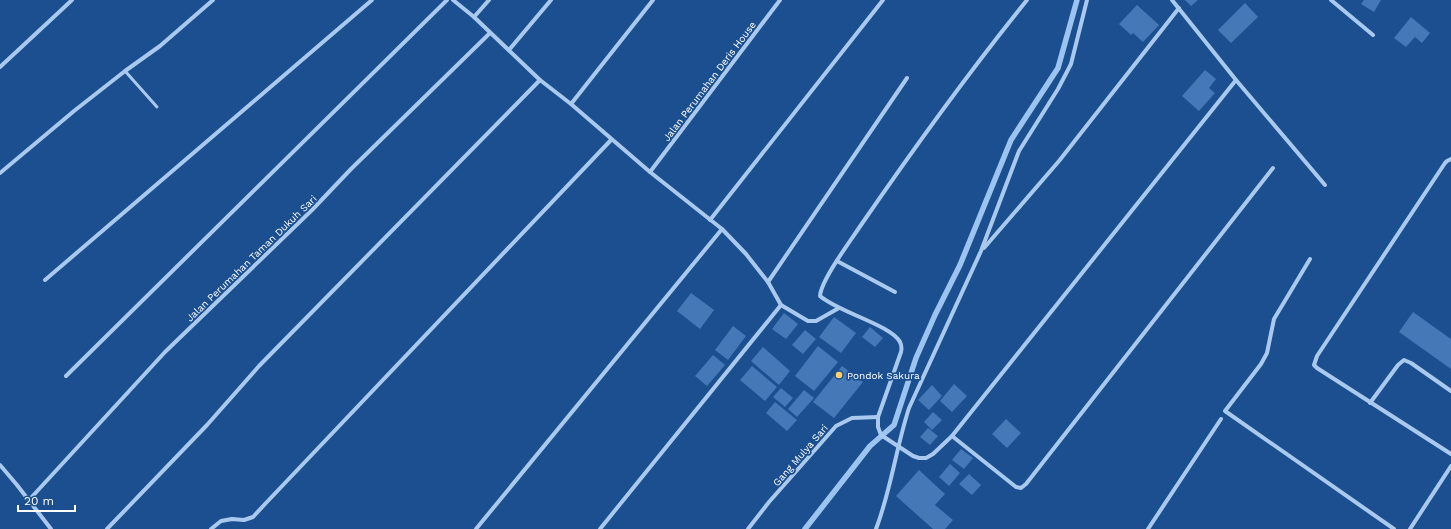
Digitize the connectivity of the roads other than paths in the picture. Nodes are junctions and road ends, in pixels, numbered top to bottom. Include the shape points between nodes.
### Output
1 (72, 0) edge
2 (213, 0) edge
3 (372, 0) edge
4 (447, 0) edge
5 (453, 0) edge
6 (489, 0) edge
7 (552, 0) edge
8 (653, 0) edge
9 (780, 0) edge
10 (883, 0) edge
11 (1027, 0) edge
12 (1087, 0) edge
13 (1172, 0) edge
14 (1330, 0) edge
15 (1179, 8) junction
16 (474, 17) junction
17 (490, 34) junction
18 (1373, 35) dead end
19 (509, 50) junction
20 (0, 67) edge
21 (125, 71) junction
22 (907, 78) dead end
23 (540, 80) junction
24 (1236, 80) junction
25 (571, 104) junction
26 (158, 107) dead end
27 (612, 140) junction
28 (1451, 159) edge
29 (1273, 168) dead end
30 (650, 172) junction
31 (0, 173) edge
32 (1325, 185) dead end
33 (710, 220) junction
34 (722, 229) junction
35 (981, 251) junction
36 (1310, 259) dead end
37 (837, 261) junction
38 (45, 280) dead end
39 (768, 282) junction
40 (895, 292) dead end
41 (781, 305) junction
42 (839, 308) junction
43 (66, 376) dead end
44 (1451, 391) edge
45 (1370, 403) junction
46 (878, 417) junction
47 (1221, 419) dead end
48 (952, 436) junction
49 (897, 445) junction
50 (1451, 454) edge
51 (0, 465) edge
52 (1451, 466) edge
53 (29, 500) junction
54 (51, 529) edge
55 (108, 529) edge
56 (211, 529) edge
57 (476, 529) edge
58 (600, 529) edge
59 (748, 529) edge
60 (876, 529) edge
61 (1148, 529) edge
62 (1394, 529) edge
63 (1410, 529) edge

1 - 20 street
2 - 21 street via 160,46
3 - 38 street
4 - 43 street
5 - 16 street
6 - 16 street
7 - 19 street
8 - 25 street
9 - 30 street, Jalan Perumahan Deris House
10 - 33 street
11 - 37 street via 913,150
12 - 35 street via 1071,64 1019,151
13 - 15 street
14 - 18 street
15 - 24 street
15 - 35 street via 1059,161
16 - 17 street
17 - 19 street
17 - 53 street, Jalan Perumahan Taman Dukuh Sari via 165,352
19 - 23 street
21 - 26 lane
21 - 31 street via 74,110
22 - 39 street
23 - 25 street
23 - 55 street via 259,366
24 - 32 street
24 - 48 street
25 - 27 street
27 - 30 street
27 - 56 street via 253,517 221,521
28 - 45 street via 1447,160 1314,364
29 - 48 street via 1026,484 1020,488 1016,487
30 - 33 street
33 - 34 street
34 - 39 street
34 - 57 street
35 - 49 street via 908,408
36 - 62 street via 1274,318 1270,344 1264,359 1225,411
37 - 40 street
37 - 42 street via 820,290 820,296
39 - 41 street
41 - 42 street via 808,321 816,321
41 - 58 street
42 - 46 street via 889,332 902,345
44 - 45 street via 1404,360
45 - 50 street
46 - 49 street via 881,435
46 - 59 street, Gang Mulya Sari via 852,418 836,426
47 - 61 street
48 - 49 street via 926,458 913,456
49 - 60 street
51 - 53 street
52 - 63 street
53 - 54 street

